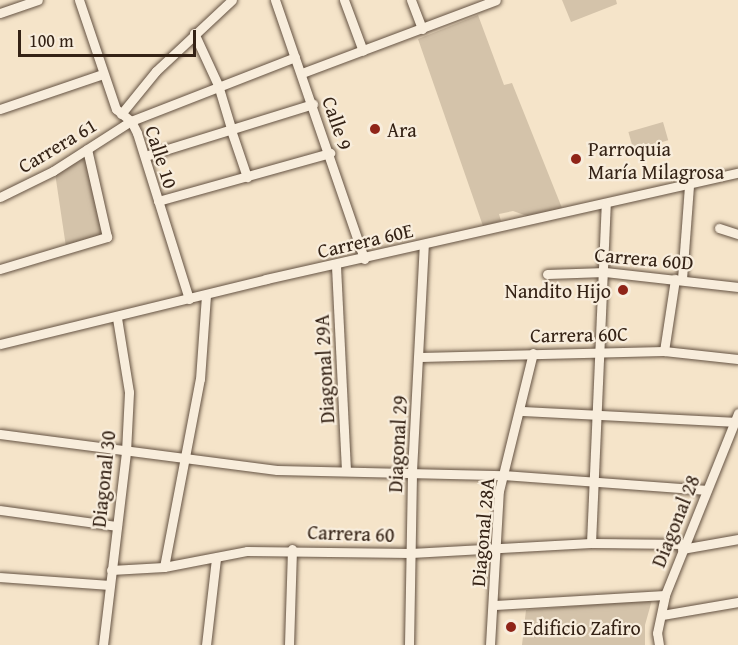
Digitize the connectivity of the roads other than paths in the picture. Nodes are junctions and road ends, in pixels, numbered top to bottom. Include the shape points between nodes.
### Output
1 (38, 0) edge
2 (79, 0) edge
3 (232, 0) edge
4 (275, 0) edge
5 (344, 0) edge
6 (411, 0) edge
7 (496, 0) edge
8 (478, 3) edge
9 (0, 13) edge
10 (422, 29) junction
11 (194, 33) junction
12 (363, 51) junction
13 (295, 57) junction
14 (302, 73) junction
15 (103, 74) junction
16 (218, 85) junction
17 (313, 104) junction
18 (0, 109) edge
19 (122, 114) junction
20 (131, 121) junction
21 (231, 129) junction
22 (87, 148) junction
23 (330, 153) junction
24 (145, 156) junction
25 (738, 173) edge
26 (247, 177) junction
27 (689, 185) junction
28 (0, 197) edge
29 (158, 201) junction
30 (606, 206) junction
31 (719, 228) dead end
32 (738, 234) edge
33 (424, 244) junction
34 (364, 259) junction
35 (336, 266) junction
36 (0, 269) edge
37 (605, 272) junction
38 (547, 274) dead end
39 (679, 279) junction
40 (738, 287) edge
41 (206, 296) junction
42 (189, 299) junction
43 (117, 318) junction
44 (0, 344) edge
45 (664, 351) junction
46 (601, 352) junction
47 (533, 353) junction
48 (420, 357) junction
49 (738, 359) edge
50 (522, 411) junction
51 (596, 416) junction
52 (737, 420) edge
53 (0, 434) edge
54 (126, 452) junction
55 (185, 457) junction
56 (346, 469) junction
57 (412, 471) junction
58 (504, 475) junction
59 (595, 480) junction
60 (706, 490) junction
61 (0, 510) edge
62 (117, 526) junction
63 (738, 539) edge
64 (591, 543) junction
65 (683, 546) junction
66 (292, 549) junction
67 (495, 549) junction
68 (411, 553) junction
69 (216, 558) junction
70 (164, 567) junction
71 (111, 570) junction
72 (0, 577) edge
73 (109, 585) junction
74 (665, 595) junction
75 (738, 602) edge
76 (495, 605) junction
77 (662, 615) junction
78 (103, 645) edge
79 (206, 645) edge
80 (289, 645) edge
81 (298, 645) edge
82 (409, 645) edge
83 (490, 645) edge
84 (659, 645) edge

1 - 9 street
2 - 15 street, Calle 10
3 - 11 street, Carrera 61
4 - 13 street, Calle 9
5 - 12 street
6 - 10 street
7 - 8 street
8 - 10 street
10 - 12 street
11 - 16 street
11 - 19 street, Carrera 61
12 - 14 street
13 - 14 street, Calle 9
13 - 16 street, Carrera 61
14 - 17 street, Calle 9
15 - 18 street
15 - 19 street, Calle 10 via 116,109
16 - 20 street, Carrera 61
16 - 21 street
17 - 21 street
17 - 23 street, Calle 9
19 - 20 street, Calle 10
20 - 22 street, Carrera 61
20 - 24 street, Calle 10
21 - 24 street
21 - 26 street
22 - 28 street, Carrera 61 via 53,171
22 - 36 street via 107,237
23 - 26 street
23 - 34 street, Calle 9
24 - 29 street, Calle 10
25 - 27 street, Carrera 60E
26 - 29 street
27 - 30 street, Carrera 60E
27 - 39 street
29 - 42 street, Calle 10
30 - 33 street, Carrera 60E
30 - 37 street
31 - 32 street
33 - 34 street, Carrera 60E
33 - 48 street, Diagonal 29
34 - 35 street, Carrera 60E
35 - 41 street, Carrera 60E
35 - 56 street, Diagonal 29A
37 - 38 street, Carrera 60D
37 - 39 street, Carrera 60D
37 - 46 street
39 - 40 street, Carrera 60D
39 - 45 street
41 - 42 street, Carrera 60E
41 - 55 street via 200,379
42 - 43 street, Carrera 60E
43 - 44 street, Carrera 60E
43 - 54 street, Diagonal 30 via 129,392
45 - 46 street, Carrera 60C
45 - 49 street, Carrera 60C
46 - 47 street, Carrera 60C
46 - 51 street
47 - 48 street, Carrera 60C
47 - 50 street, Diagonal 28A
48 - 57 street, Diagonal 29
50 - 51 street
50 - 58 street, Diagonal 28A
51 - 52 street
51 - 59 street
52 - 60 street, Diagonal 28
53 - 54 street
54 - 55 street
54 - 62 street, Diagonal 30
55 - 56 street via 277,470
55 - 70 street
56 - 57 street
57 - 58 street
57 - 68 street, Diagonal 29
58 - 59 street
58 - 67 street, Diagonal 28A
59 - 60 street
59 - 64 street
60 - 65 street, Diagonal 28
61 - 62 street
62 - 71 street, Diagonal 30
63 - 65 street, Carrera 60
64 - 65 street, Carrera 60
64 - 67 street, Carrera 60
65 - 74 street, Diagonal 28
66 - 68 street, Carrera 60
66 - 69 street, Carrera 60 via 229,553
66 - 80 street
67 - 68 street, Carrera 60
67 - 76 street, Diagonal 28A
68 - 82 street, Diagonal 29
69 - 70 street, Carrera 60
69 - 79 street
70 - 71 street, Carrera 60
71 - 73 street, Diagonal 30
72 - 73 street
73 - 78 street, Diagonal 30
74 - 76 street
74 - 77 street, Diagonal 28
75 - 77 street
76 - 83 street, Diagonal 28A
77 - 84 street, Diagonal 28
80 - 81 street

